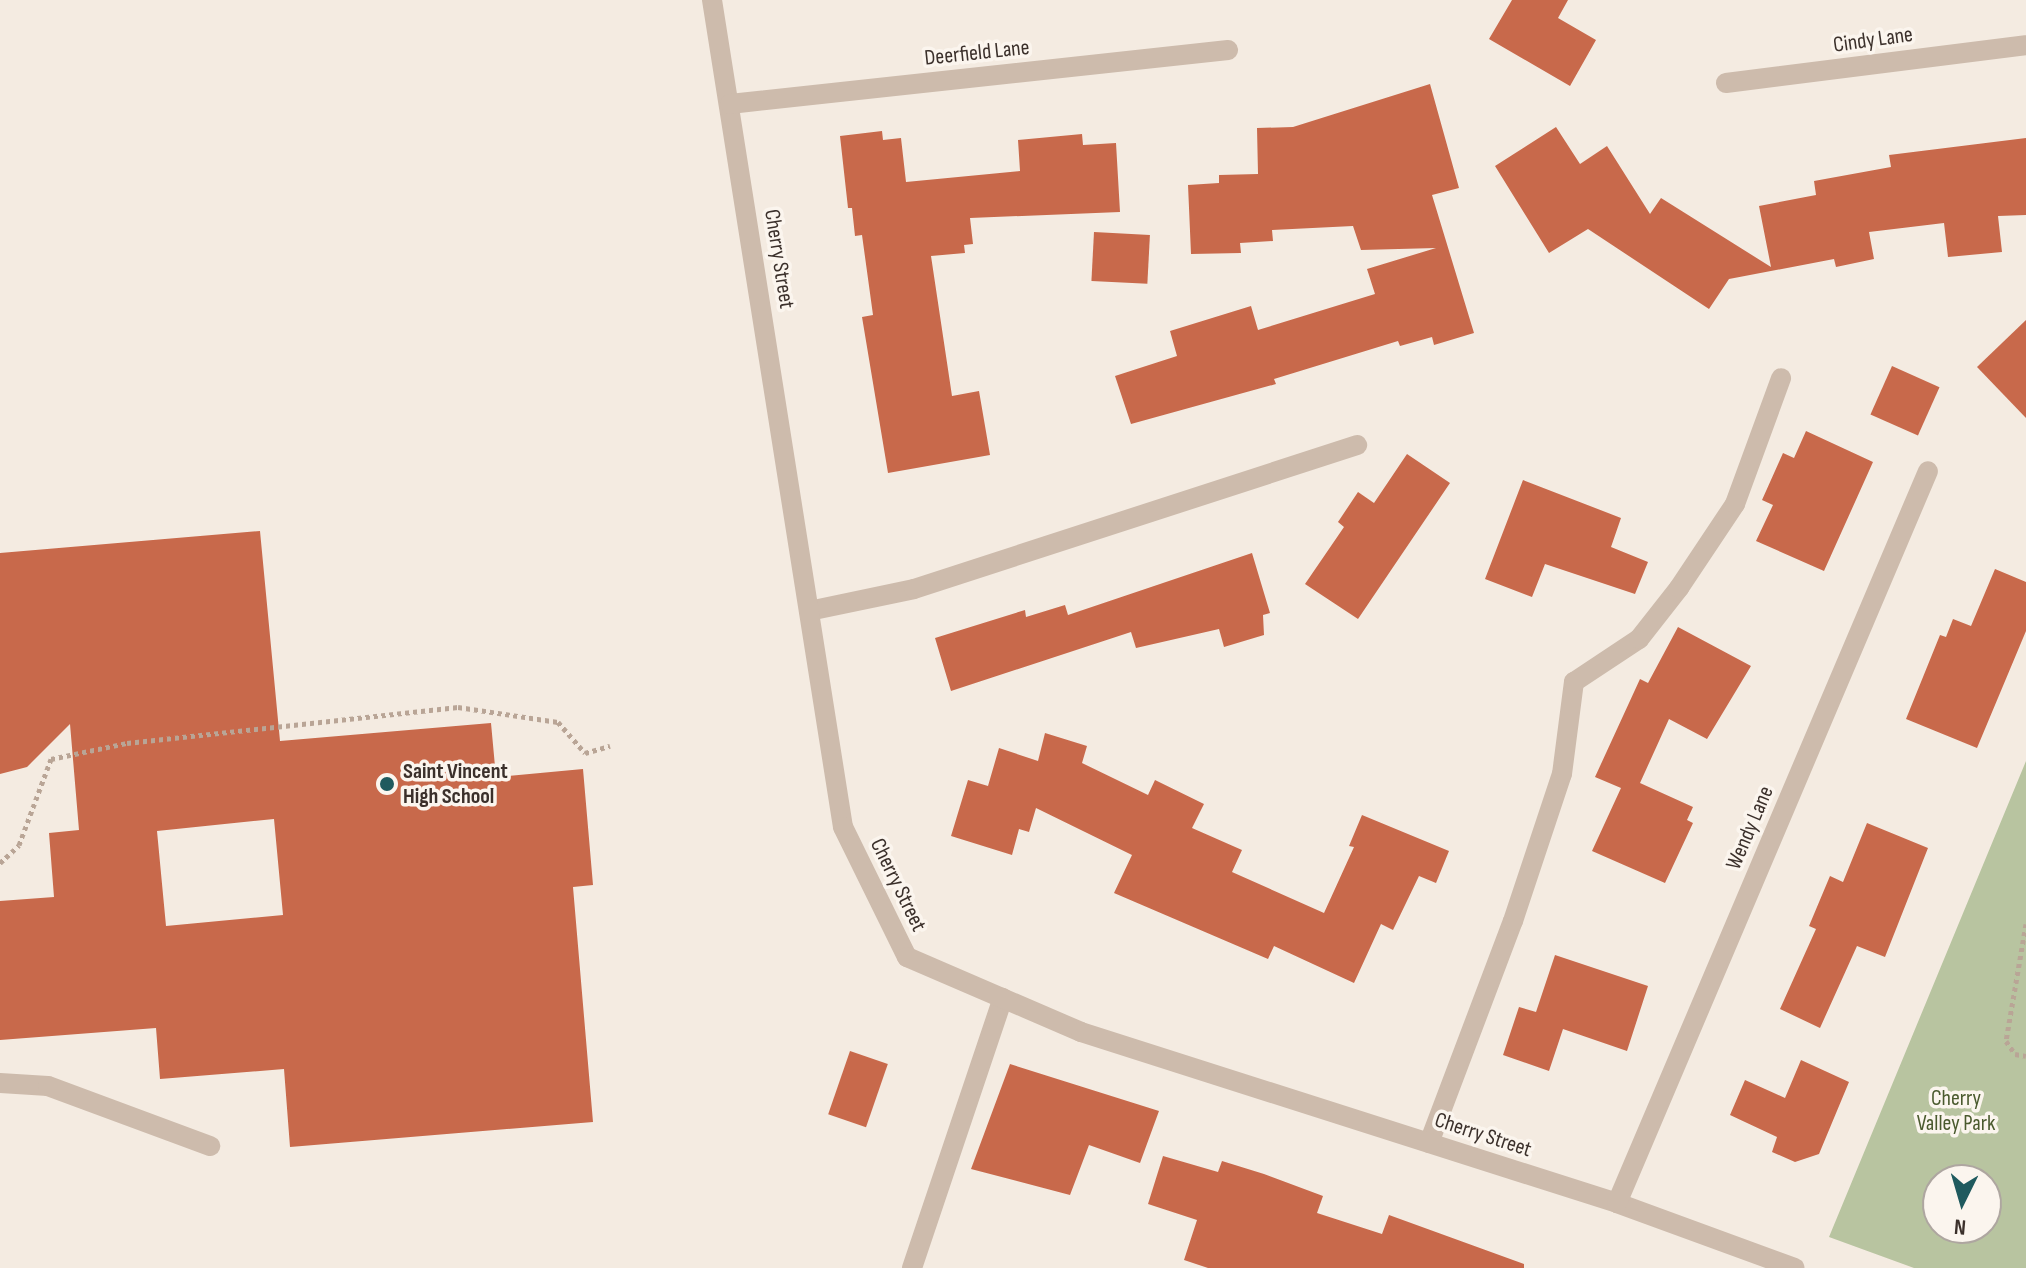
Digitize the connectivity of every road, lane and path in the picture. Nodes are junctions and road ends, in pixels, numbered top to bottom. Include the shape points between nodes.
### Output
1 (712, 0) edge
2 (2026, 45) edge
3 (1228, 50) dead end
4 (1726, 83) dead end
5 (730, 104) junction
6 (1781, 378) dead end
7 (1357, 445) dead end
8 (1928, 471) dead end
9 (809, 611) junction
10 (610, 746) dead end
11 (0, 863) edge
12 (2026, 924) edge
13 (1003, 998) junction
14 (2026, 1056) edge
15 (0, 1083) edge
16 (1429, 1143) junction
17 (210, 1146) dead end
18 (1617, 1203) junction
19 (912, 1268) edge
20 (1795, 1268) edge

1 - 5 street, Cherry Street
2 - 4 street, Cindy Lane
3 - 5 street, Deerfield Lane
5 - 9 street, Cherry Street
6 - 16 street via 1735,504 1679,588 1639,639 1574,682 1562,774
7 - 9 street via 914,589
8 - 18 street, Wendy Lane
9 - 13 street, Cherry Street via 843,827 871,890 907,957
10 - 11 path via 585,753 558,722 458,707 127,743 51,759 19,845
12 - 14 path via 2006,1041 2015,1054
13 - 16 street, Cherry Street via 1081,1032
13 - 19 street
15 - 17 street via 48,1086
16 - 18 street, Cherry Street
18 - 20 street, Cherry Street

